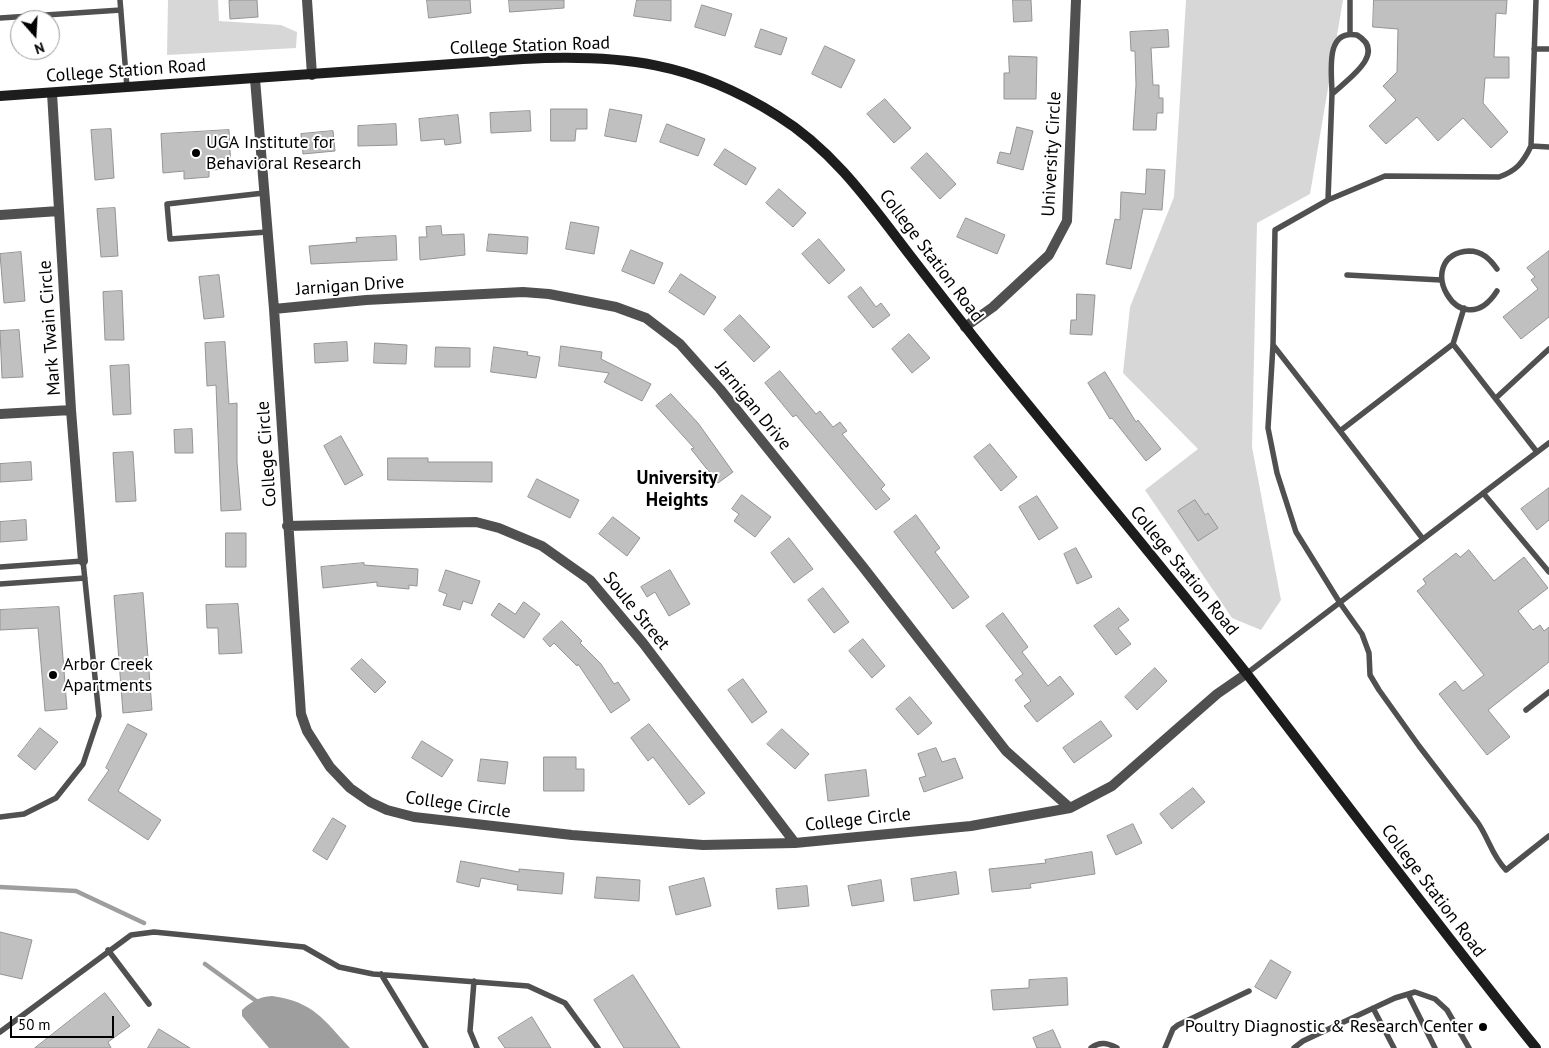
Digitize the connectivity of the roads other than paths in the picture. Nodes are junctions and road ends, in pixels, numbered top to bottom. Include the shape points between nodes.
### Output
1 (120, 0) edge
2 (308, 0) edge
3 (1076, 0) edge
4 (1350, 0) edge
5 (1536, 0) edge
6 (121, 10) junction
7 (0, 18) edge
8 (1350, 34) junction
9 (1534, 49) junction
10 (1549, 49) edge
11 (312, 75) junction
12 (255, 79) junction
13 (128, 88) junction
14 (52, 93) junction
15 (1332, 94) junction
16 (0, 96) edge
17 (1531, 146) junction
18 (1549, 147) edge
19 (264, 193) junction
20 (1328, 200) junction
21 (59, 211) junction
22 (0, 215) edge
23 (267, 232) junction
24 (1497, 269) dead end
25 (1347, 275) dead end
26 (1441, 280) junction
27 (1497, 291) dead end
28 (1464, 308) junction
29 (274, 309) junction
30 (965, 327) junction
31 (1453, 344) junction
32 (1273, 345) junction
33 (1549, 349) edge
34 (1496, 398) junction
35 (72, 410) junction
36 (0, 414) edge
37 (1340, 431) junction
38 (1549, 443) edge
39 (1537, 452) junction
40 (1483, 493) junction
41 (287, 526) junction
42 (1423, 539) junction
43 (83, 561) junction
44 (0, 567) edge
45 (1549, 572) edge
46 (84, 578) junction
47 (0, 584) edge
48 (1340, 603) junction
49 (1246, 674) junction
50 (1549, 692) edge
51 (1526, 710) dead end
52 (1070, 808) junction
53 (0, 817) edge
54 (1549, 836) edge
55 (795, 843) junction
56 (108, 950) junction
57 (380, 974) junction
58 (474, 981) junction
59 (1249, 991) dead end
60 (1408, 994) junction
61 (149, 1004) dead end
62 (1373, 1008) junction
63 (0, 1032) edge
64 (426, 1048) edge
65 (477, 1048) edge
66 (598, 1048) edge
67 (1091, 1048) edge
68 (1118, 1048) edge
69 (1165, 1048) edge
70 (1294, 1048) edge
71 (1394, 1048) edge
72 (1435, 1048) edge
73 (1469, 1048) edge
74 (1536, 1048) edge

1 - 6 lane
2 - 11 street
3 - 30 street, University Circle via 1067,221 1048,255 993,307
4 - 8 lane
5 - 9 lane
6 - 7 lane
6 - 13 lane
8 - 15 lane via 1336,40 1332,48
8 - 15 lane via 1357,35 1368,44 1368,60
9 - 10 lane
9 - 17 lane
11 - 12 main road, College Station Road
11 - 30 main road, College Station Road via 596,57 659,66 721,85 778,116 829,157 869,201
12 - 13 main road, College Station Road
12 - 19 street, College Circle
13 - 14 main road, College Station Road
14 - 16 main road, College Station Road
14 - 21 street, Mark Twain Circle
15 - 20 lane
17 - 18 lane
17 - 20 lane via 1523,162 1512,172 1499,177 1385,176
19 - 23 street, College Circle
19 - 23 lane via 167,204 170,239
20 - 32 lane via 1275,230
21 - 22 street
21 - 35 street, Mark Twain Circle
23 - 29 street, College Circle
24 - 26 lane via 1483,254 1464,252 1448,261
25 - 26 lane
26 - 28 lane via 1448,299
27 - 28 lane via 1484,306
28 - 31 lane
29 - 41 street, College Circle
29 - 52 street, Jarnigan Drive via 366,300 522,292 616,307 646,318 680,344 720,388 1006,752
30 - 49 main road, College Station Road
31 - 34 lane
31 - 37 lane
32 - 37 lane
32 - 48 lane via 1268,428 1277,473 1296,532
33 - 34 lane
34 - 39 lane
35 - 36 street
35 - 43 street, Mark Twain Circle
37 - 42 lane
38 - 39 lane
39 - 40 lane
40 - 42 lane
40 - 45 lane
41 - 55 street, Soule Street via 476,522 542,546 590,580 643,643
41 - 55 street, College Circle via 301,714 307,731 330,767 350,788 370,802 414,817 572,836 703,845
42 - 48 lane
43 - 44 lane
43 - 46 lane
46 - 47 lane
46 - 53 lane via 99,716 83,764 56,798 24,814
48 - 49 lane
48 - 54 lane via 1367,643 1370,675 1379,690 1485,833 1496,860 1506,870
49 - 52 street, College Circle via 1217,694 1112,786
49 - 74 main road, College Station Road via 1453,946
50 - 51 lane
52 - 55 street, College Circle via 971,826
56 - 57 lane via 130,935 154,932 203,936 304,947 339,967
56 - 61 lane
56 - 63 lane
57 - 58 lane
57 - 64 lane
58 - 65 lane via 470,1031
58 - 66 lane via 528,986 565,1003
59 - 69 lane via 1178,1025
60 - 62 lane
60 - 72 lane
60 - 73 lane via 1415,992 1435,999 1447,1010
62 - 70 lane
62 - 71 lane
67 - 68 lane via 1096,1044 1109,1043

